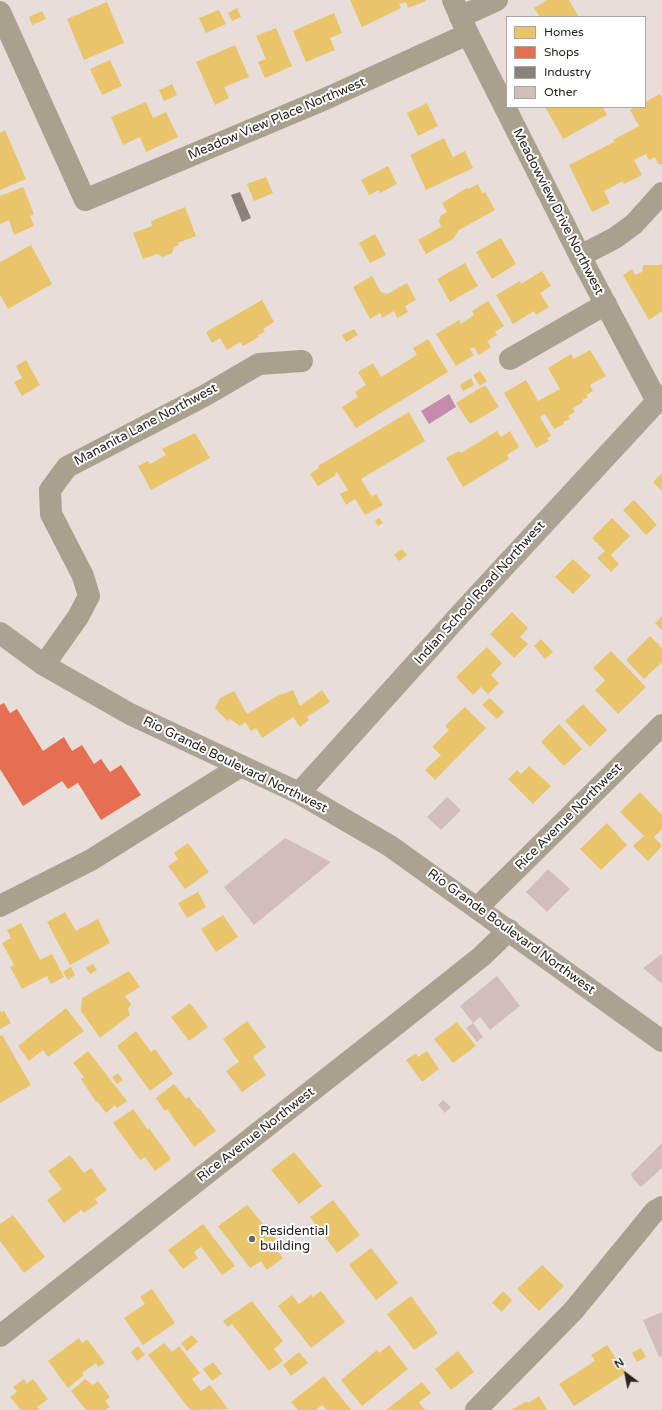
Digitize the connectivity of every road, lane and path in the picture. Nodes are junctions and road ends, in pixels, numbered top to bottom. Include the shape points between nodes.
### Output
1 (497, 0) edge
2 (0, 12) edge
3 (460, 17) edge
4 (662, 193) edge
5 (580, 256) junction
6 (606, 304) junction
7 (510, 359) dead end
8 (302, 361) dead end
9 (660, 398) edge
10 (0, 633) edge
11 (44, 665) junction
12 (662, 725) edge
13 (241, 766) junction
14 (299, 793) junction
15 (0, 906) edge
16 (477, 908) junction
17 (509, 930) junction
18 (662, 1041) edge
19 (662, 1207) edge
20 (0, 1336) edge
21 (476, 1410) edge

1 - 3 street, Meadow View Place Northwest
2 - 3 street, Meadow View Place Northwest via 85,200 325,99
3 - 5 street, Meadowview Drive Northwest
4 - 5 street via 634,224
5 - 6 street, Meadowview Drive Northwest
6 - 7 street
6 - 9 street, Meadowview Drive Northwest
8 - 11 street, Mananita Lane Northwest via 259,364 204,396 67,467 50,490 51,514 83,576 89,596 78,617
9 - 14 main road, Indian School Road Northwest
10 - 11 main road, Rio Grande Boulevard Northwest
11 - 13 main road, Rio Grande Boulevard Northwest via 130,714
12 - 16 street, Rice Avenue Northwest
13 - 14 main road, Rio Grande Boulevard Northwest
13 - 15 street via 91,860
14 - 16 main road, Rio Grande Boulevard Northwest via 390,846
16 - 17 main road, Rio Grande Boulevard Northwest
17 - 18 main road, Rio Grande Boulevard Northwest
17 - 20 street, Rice Avenue Northwest via 482,956
19 - 21 street via 655,1212 574,1310

